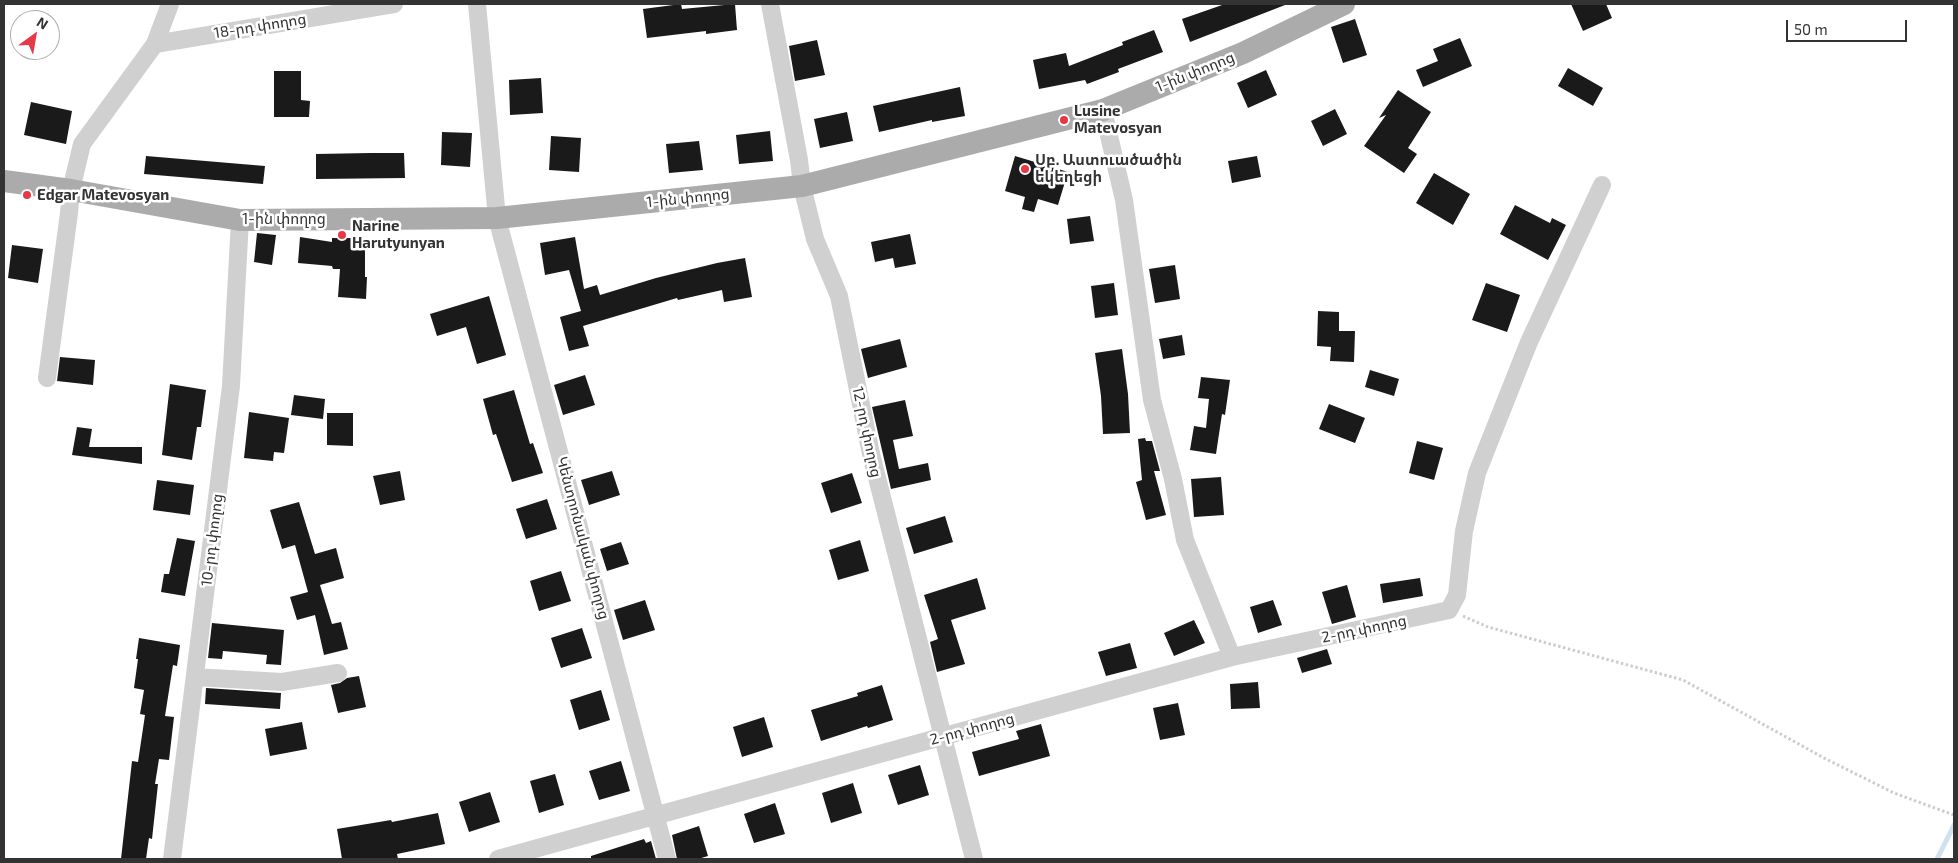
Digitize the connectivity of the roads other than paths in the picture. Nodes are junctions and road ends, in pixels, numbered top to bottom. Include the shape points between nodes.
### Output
1 (170, 4) edge
2 (394, 4) edge
3 (477, 4) edge
4 (770, 4) edge
5 (1344, 4) edge
6 (155, 44) junction
7 (1103, 110) junction
8 (4, 181) edge
9 (1602, 185) dead end
10 (802, 186) junction
11 (71, 190) junction
12 (497, 218) junction
13 (240, 220) junction
14 (47, 378) dead end
15 (1232, 657) junction
16 (338, 673) dead end
17 (195, 678) junction
18 (942, 737) junction
19 (656, 815) junction
20 (172, 859) edge
21 (498, 859) edge
22 (667, 859) edge
23 (974, 859) edge

1 - 6 street
2 - 6 street, 18-րդ փողոց
3 - 12 street, Կենտրոնական փողոց
4 - 10 street, 12-րդ փողոց
5 - 7 main road, 1-ին փողոց via 1243,53
6 - 11 street via 82,144
7 - 10 main road, 1-ին փողոց
7 - 15 street via 1124,200 1152,400 1185,540
8 - 11 main road, 1-ին փողոց
9 - 15 street, 2-րդ փողոց via 1529,342 1477,473 1464,531 1457,596 1449,610
10 - 12 main road, 1-ին փողոց
10 - 18 street, 12-րդ փողոց via 815,239 839,296 871,454
11 - 13 main road, 1-ին փողոց
11 - 14 street
12 - 13 main road, 1-ին փողոց
12 - 19 street, Կենտրոնական փողոց
13 - 17 street, 10-րդ փողոց via 231,386
15 - 18 street, 2-րդ փողոց
16 - 17 street via 282,682
17 - 20 street, 10-րդ փողոց
18 - 19 street, 2-րդ փողոց
18 - 23 street, 12-րդ փողոց
19 - 21 street, 2-րդ փողոց
19 - 22 street, Կենտրոնական փողոց

